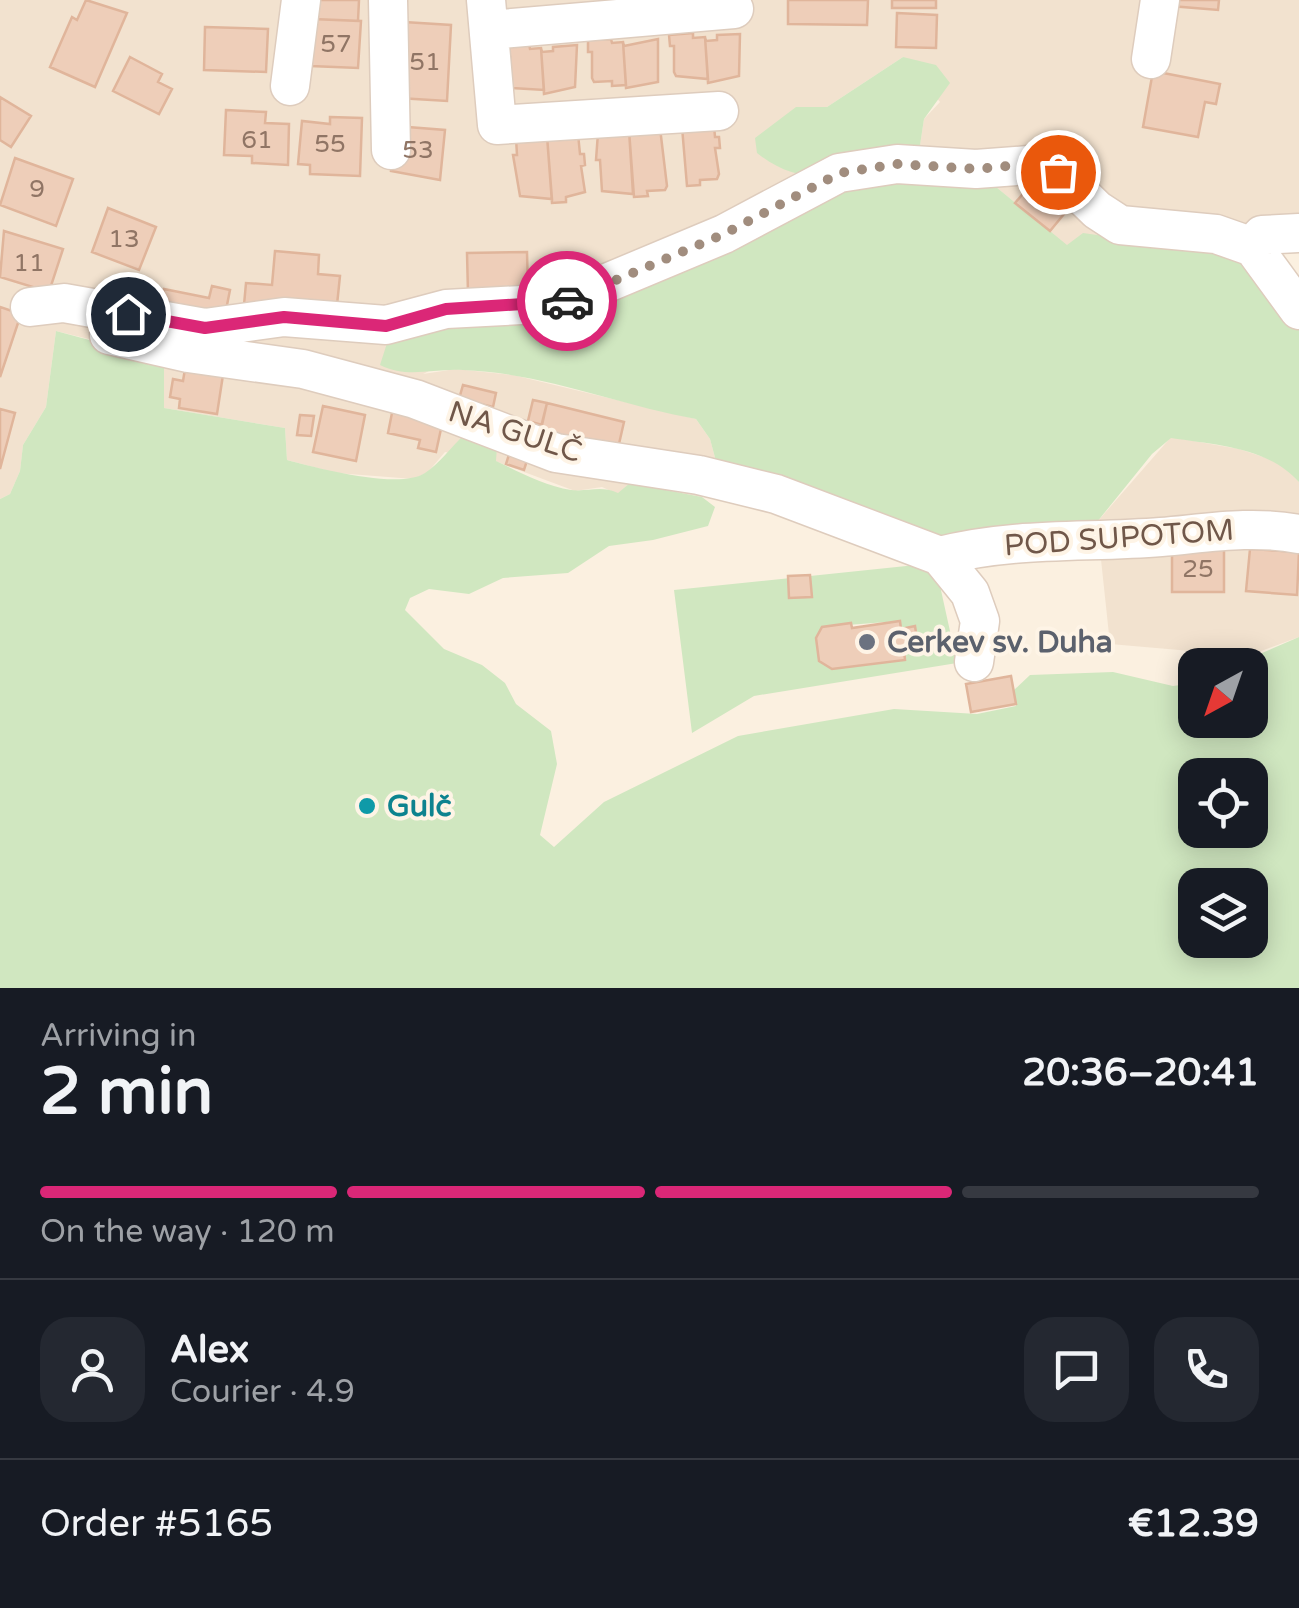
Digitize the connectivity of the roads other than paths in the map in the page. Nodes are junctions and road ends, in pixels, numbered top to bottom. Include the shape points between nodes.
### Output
1 (301, 0) edge
2 (388, 0) edge
3 (1160, 0) edge
4 (734, 9) dead end
5 (488, 15) edge
6 (1151, 59) dead end
7 (290, 86) dead end
8 (719, 111) dead end
9 (391, 150) dead end
10 (1299, 234) edge
11 (1253, 247) junction
12 (15, 299) edge
13 (1299, 310) edge
14 (1299, 534) edge
15 (940, 556) junction
16 (974, 662) dead end

1 - 7 street
2 - 9 street
3 - 6 street
4 - 5 street
5 - 8 street via 496,125
10 - 11 street via 1262,235
11 - 12 street, NA GULČ via 1216,234 1120,225 1058,172 1029,164 897,164 840,173 724,234 559,304 446,309 386,326 284,317 205,328
11 - 13 street
12 - 15 street, NA GULČ via 82,329 188,353 303,368 396,394 556,453 776,494
14 - 15 street, POD SUPOTOM via 1242,528 1059,539
15 - 16 street via 970,593 980,621

